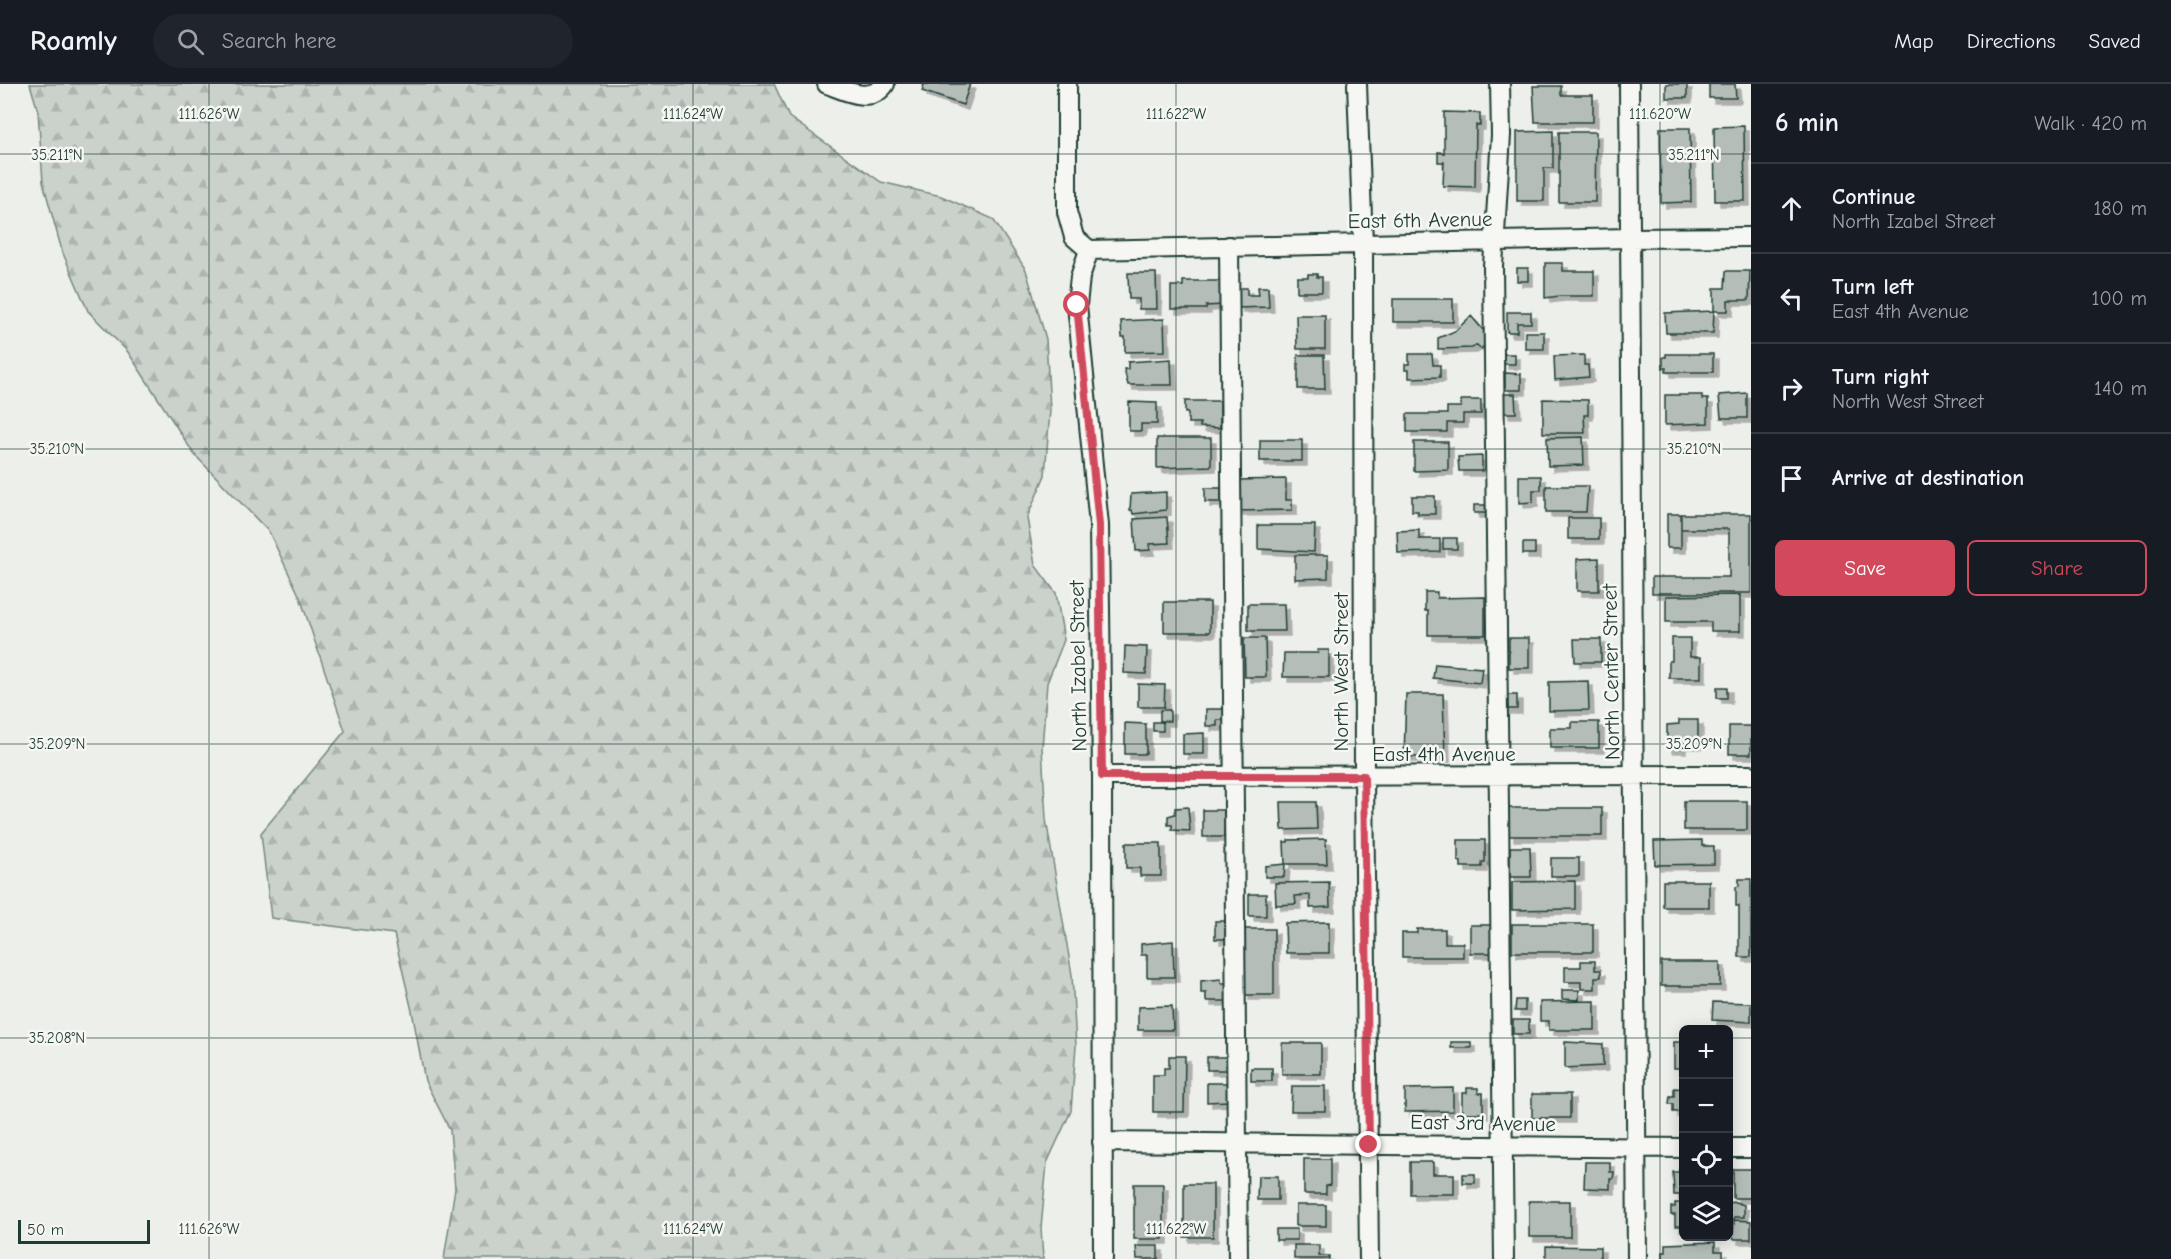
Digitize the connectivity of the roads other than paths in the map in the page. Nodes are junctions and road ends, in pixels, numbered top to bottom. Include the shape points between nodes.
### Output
1 (827, 84) edge
2 (885, 84) edge
3 (1067, 84) edge
4 (1357, 84) edge
5 (1500, 84) edge
6 (1629, 84) edge
7 (1751, 237) edge
8 (1629, 238) junction
9 (1495, 241) junction
10 (1363, 243) junction
11 (1229, 246) junction
12 (1089, 250) junction
13 (1751, 775) edge
14 (1102, 776) junction
15 (1234, 776) junction
16 (1364, 776) junction
17 (1498, 776) junction
18 (1634, 777) junction
19 (1102, 1142) junction
20 (1237, 1144) junction
21 (1369, 1145) junction
22 (1504, 1145) junction
23 (1636, 1148) junction
24 (1679, 1148) edge
25 (1733, 1148) edge
26 (1751, 1148) edge
27 (1103, 1259) edge
28 (1238, 1259) edge
29 (1369, 1259) edge
30 (1504, 1259) edge
31 (1637, 1259) edge

1 - 2 street via 859,95 870,95
3 - 12 street via 1067,212 1074,237
4 - 10 street, North West Street
5 - 9 street
6 - 8 street, North Center Street
7 - 8 street, East 6th Avenue
8 - 9 street, East 6th Avenue
8 - 18 street, North Center Street
9 - 10 street, East 6th Avenue
9 - 17 street
10 - 11 street, East 6th Avenue
10 - 16 street, North West Street
11 - 12 street, East 6th Avenue
11 - 15 street
12 - 14 street, North Izabel Street via 1080,277 1077,305 1099,525
13 - 18 street, East 4th Avenue
14 - 15 street, East 4th Avenue
14 - 19 street, North Izabel Street
15 - 16 street, East 4th Avenue
15 - 20 street
16 - 17 street, East 4th Avenue
16 - 21 street, North West Street
17 - 18 street, East 4th Avenue
17 - 22 street
18 - 23 street, North Center Street
19 - 20 street, East 3rd Avenue
19 - 27 street, North Izabel Street
20 - 21 street, East 3rd Avenue
20 - 28 street
21 - 22 street, East 3rd Avenue
21 - 29 street, North West Street
22 - 23 street, East 3rd Avenue
22 - 30 street
23 - 24 street, East 3rd Avenue
23 - 31 street, North Center Street
25 - 26 street

